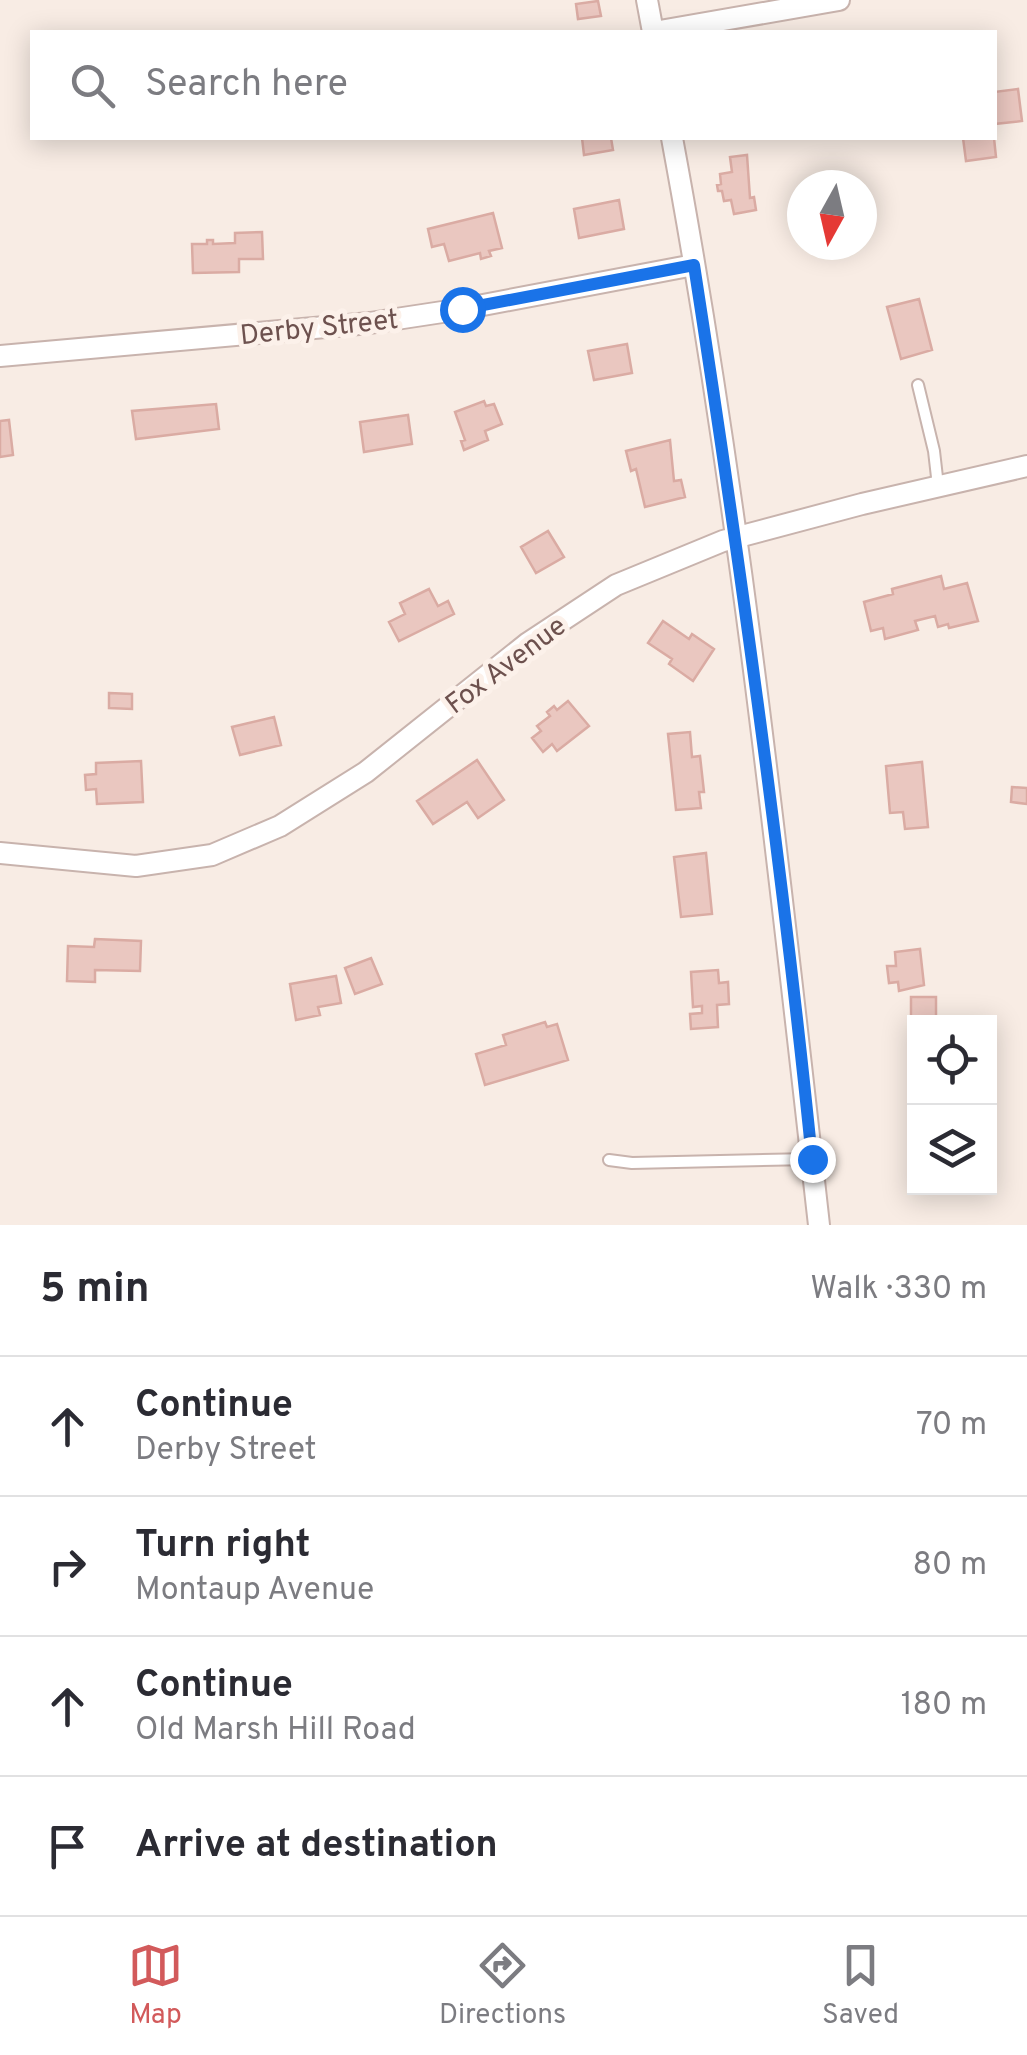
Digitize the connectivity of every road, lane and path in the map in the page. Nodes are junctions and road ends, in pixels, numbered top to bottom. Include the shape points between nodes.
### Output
1 (646, 0) edge
2 (839, 0) edge
3 (653, 30) edge
4 (665, 30) edge
5 (672, 140) edge
6 (694, 265) junction
7 (0, 356) edge
8 (918, 385) dead end
9 (1027, 466) edge
10 (938, 486) junction
11 (736, 538) junction
12 (0, 853) edge
13 (812, 1159) junction
14 (609, 1160) dead end
15 (819, 1225) edge

1 - 3 street
2 - 4 street
5 - 6 street
6 - 7 street, Derby Street via 370,323
6 - 11 street
8 - 10 lane
9 - 10 street, Fox Avenue
10 - 11 street, Fox Avenue
11 - 12 street, Fox Avenue via 616,585 528,643 366,772 280,826 212,855 136,866
11 - 13 street
13 - 14 lane
13 - 15 street

